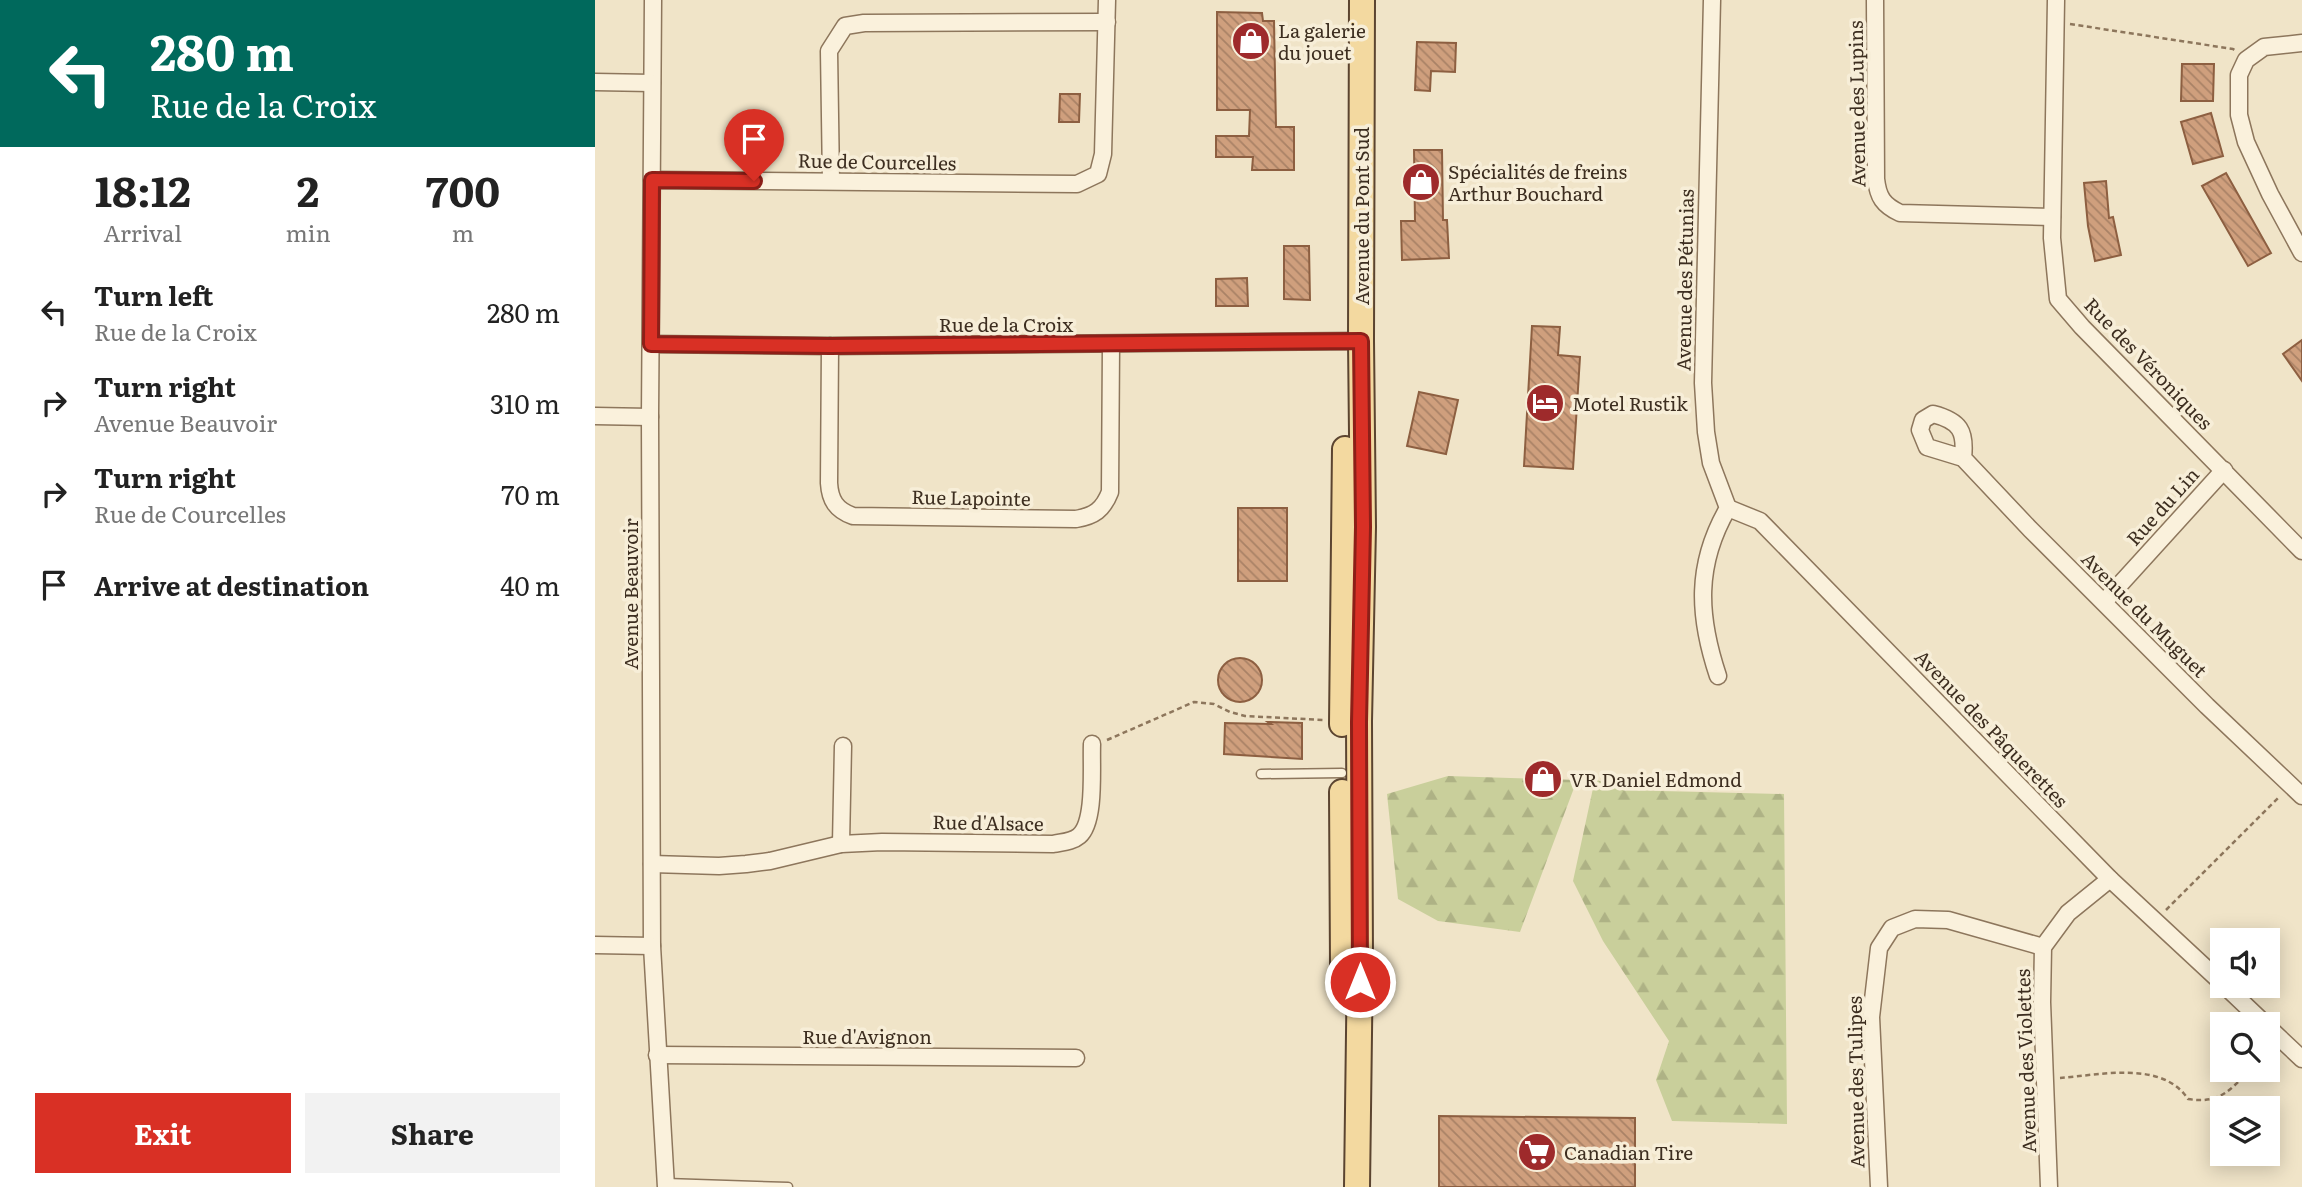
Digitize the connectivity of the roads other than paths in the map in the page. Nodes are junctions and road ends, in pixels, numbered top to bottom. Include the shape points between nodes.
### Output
1 (653, 0) edge
2 (1107, 0) edge
3 (1349, 0) edge
4 (1362, 0) edge
5 (1712, 0) edge
6 (1875, 0) edge
7 (2056, 0) edge
8 (1107, 22) junction
9 (2302, 43) edge
10 (595, 82) edge
11 (652, 83) junction
12 (652, 180) junction
13 (831, 181) junction
14 (2052, 217) junction
15 (2302, 253) edge
16 (1354, 341) junction
17 (651, 344) junction
18 (1111, 345) junction
19 (830, 346) junction
20 (595, 416) edge
21 (650, 417) junction
22 (1963, 458) dead end
23 (2224, 470) junction
24 (1728, 508) junction
25 (2302, 551) edge
26 (2104, 602) junction
27 (1718, 676) dead end
28 (843, 746) dead end
29 (1092, 746) road end
30 (1342, 773) junction
31 (1261, 774) dead end
32 (2296, 791) edge
33 (841, 844) junction
34 (652, 864) junction
35 (2111, 879) junction
36 (595, 945) edge
37 (652, 946) junction
38 (2043, 947) junction
39 (2210, 973) edge
40 (2237, 998) edge
41 (2252, 1012) edge
42 (2280, 1038) edge
43 (657, 1055) junction
44 (1076, 1058) dead end
45 (2302, 1059) edge
46 (666, 1185) edge
47 (788, 1187) edge
48 (1343, 1187) edge
49 (1357, 1187) edge
50 (1879, 1187) edge
51 (2049, 1187) edge

1 - 11 street, Avenue Beauvoir
2 - 8 street
3 - 16 main road, Avenue du Pont Sud
4 - 16 main road, Avenue du Pont Sud
5 - 24 street, Avenue des Pétunias via 1703,383 1711,463
6 - 14 street, Avenue des Lupins via 1876,178 1885,206 1900,213
7 - 14 street, Rue des Véroniques
8 - 13 street via 845,26 829,51
8 - 13 street, Rue de Courcelles via 1103,154 1098,174 1077,184
9 - 15 street via 2264,47 2246,60 2239,75 2239,115 2246,142
10 - 11 street
11 - 12 street, Avenue Beauvoir
12 - 13 street, Rue de Courcelles
12 - 17 street, Avenue Beauvoir
14 - 23 street, Rue des Véroniques via 2058,299
16 - 18 street, Rue de la Croix
16 - 30 main road, Avenue du Pont Sud
16 - 49 main road, Avenue du Pont Sud via 1363,527
17 - 19 street, Rue de la Croix
17 - 21 street, Avenue Beauvoir
18 - 19 street, Rue de la Croix
18 - 19 street, Rue Lapointe via 1110,492 1100,510 1076,519 844,513 833,502 829,483
20 - 21 street
21 - 34 street, Avenue Beauvoir
22 - 26 street, Avenue du Muguet
23 - 25 street, Rue des Véroniques
23 - 26 street, Rue du Lin
24 - 27 street via 1706,555 1702,591 1704,624
24 - 35 street, Avenue des Pâquerettes via 1760,521
26 - 32 street, Avenue du Muguet
28 - 33 street
29 - 33 street, Rue d'Alsace via 1090,818 1080,835 1070,841
30 - 31 lane
30 - 48 main road, Avenue du Pont Sud
33 - 34 street, Rue d'Alsace via 745,864
34 - 37 street, Avenue Beauvoir
35 - 38 street, Avenue des Violettes via 2068,913
35 - 39 street, Avenue des Pâquerettes
36 - 37 street
37 - 43 street, Avenue Beauvoir
38 - 50 street, Avenue des Tulipes via 1948,919 1916,919 1892,928 1879,948 1871,1017
38 - 51 street, Avenue des Violettes
40 - 41 street, Avenue des Pâquerettes
42 - 45 street, Avenue des Pâquerettes
43 - 44 street, Rue d'Avignon
43 - 46 street, Avenue Beauvoir
46 - 47 lane

